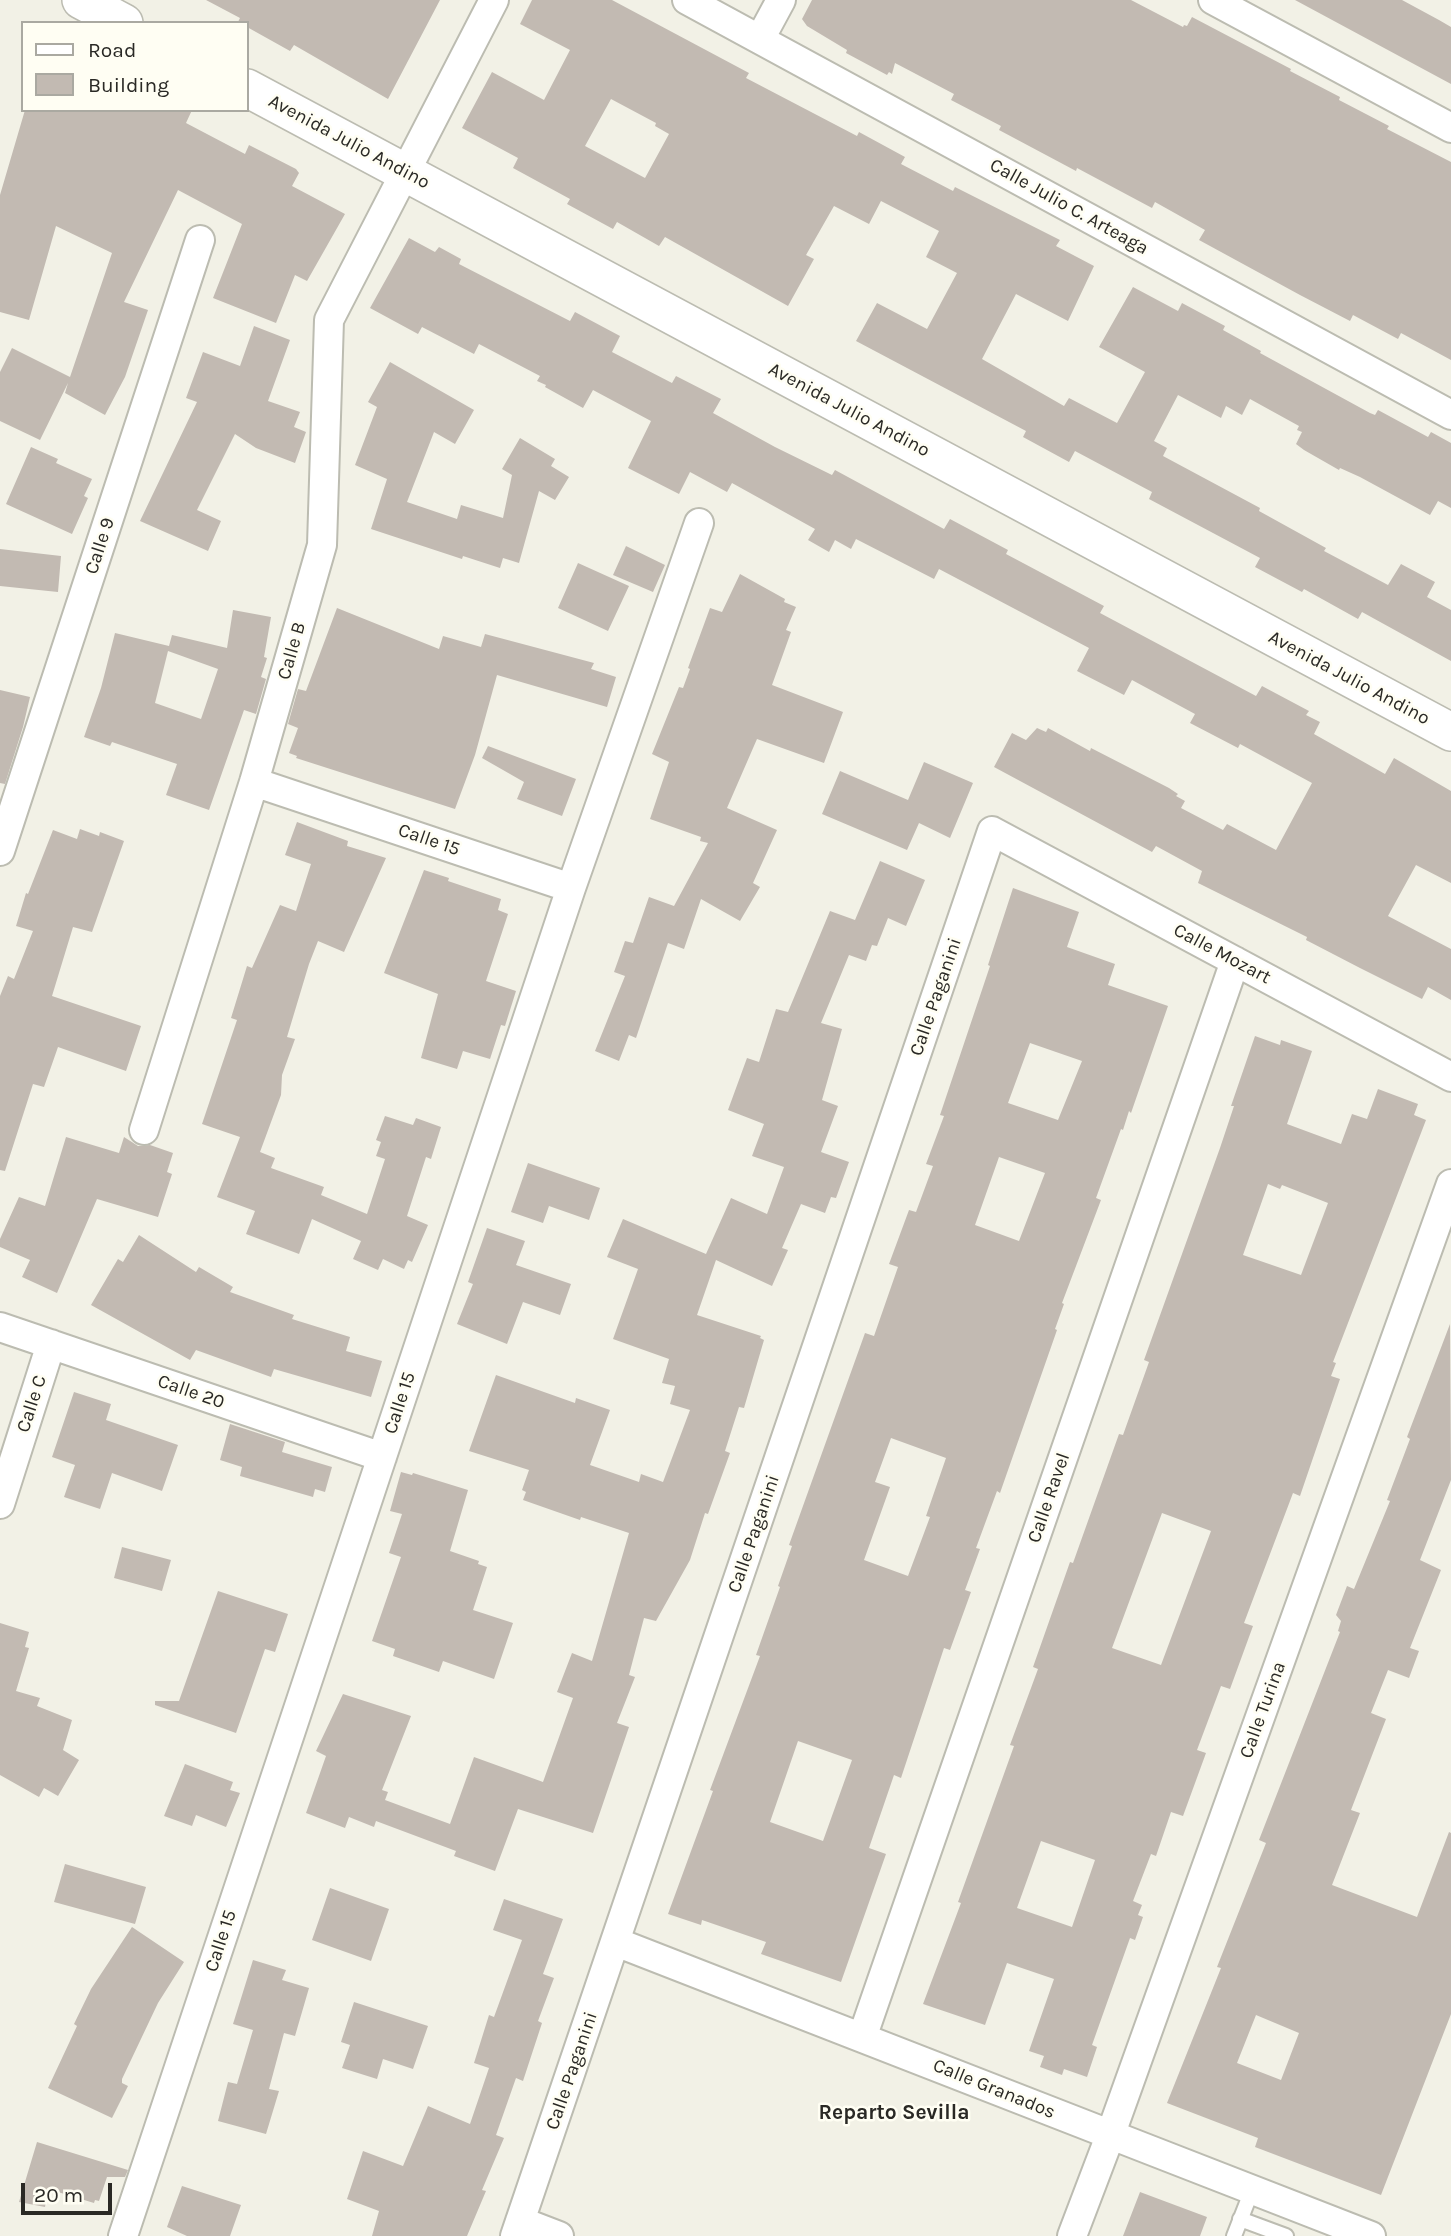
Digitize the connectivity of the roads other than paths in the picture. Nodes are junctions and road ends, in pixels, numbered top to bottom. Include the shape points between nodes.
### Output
1 (81, 0) edge
2 (495, 0) edge
3 (687, 0) edge
4 (781, 0) edge
5 (1213, 0) edge
6 (120, 21) edge
7 (760, 39) junction
8 (248, 89) edge
9 (1451, 128) edge
10 (406, 173) junction
11 (200, 240) dead end
12 (1451, 415) edge
13 (699, 523) dead end
14 (1451, 732) edge
15 (254, 782) junction
16 (992, 831) joint
17 (0, 851) edge
18 (571, 888) junction
19 (1236, 961) junction
20 (1451, 1077) edge
21 (144, 1130) dead end
22 (1451, 1184) edge
23 (0, 1326) edge
24 (51, 1344) junction
25 (382, 1457) junction
26 (0, 1504) edge
27 (616, 1942) junction
28 (863, 2035) junction
29 (1110, 2136) junction
30 (1252, 2190) junction
31 (1240, 2219) junction
32 (518, 2229) edge
33 (123, 2236) edge
34 (558, 2236) edge
35 (1072, 2236) edge
36 (1234, 2236) edge
37 (1286, 2236) edge
38 (1371, 2236) edge

1 - 6 street
2 - 10 street, Calle B
3 - 7 street, Calle Julio C. Arteaga
4 - 7 street
5 - 9 street
7 - 12 street, Calle Julio C. Arteaga
8 - 10 street, Avenida Julio Andino
10 - 14 street, Avenida Julio Andino
10 - 15 street, Calle B via 329,320 322,545
11 - 17 street, Calle 9
13 - 18 street
15 - 18 street, Calle 15
15 - 21 street, Calle B
16 - 19 street, Calle Mozart
16 - 27 street, Calle Paganini
18 - 25 street, Calle 15
19 - 20 street, Calle Mozart
19 - 28 street, Calle Ravel
22 - 29 street, Calle Turina
23 - 24 street, Calle 20
24 - 25 street, Calle 20
24 - 26 street, Calle C
25 - 33 street, Calle 15
27 - 28 street, Calle Granados
27 - 32 street, Calle Paganini
28 - 29 street, Calle Granados
29 - 30 street, Calle Granados
29 - 35 street, Calle Turina
30 - 31 lane
30 - 38 street, Calle Granados
31 - 36 lane
31 - 37 lane
32 - 34 street

